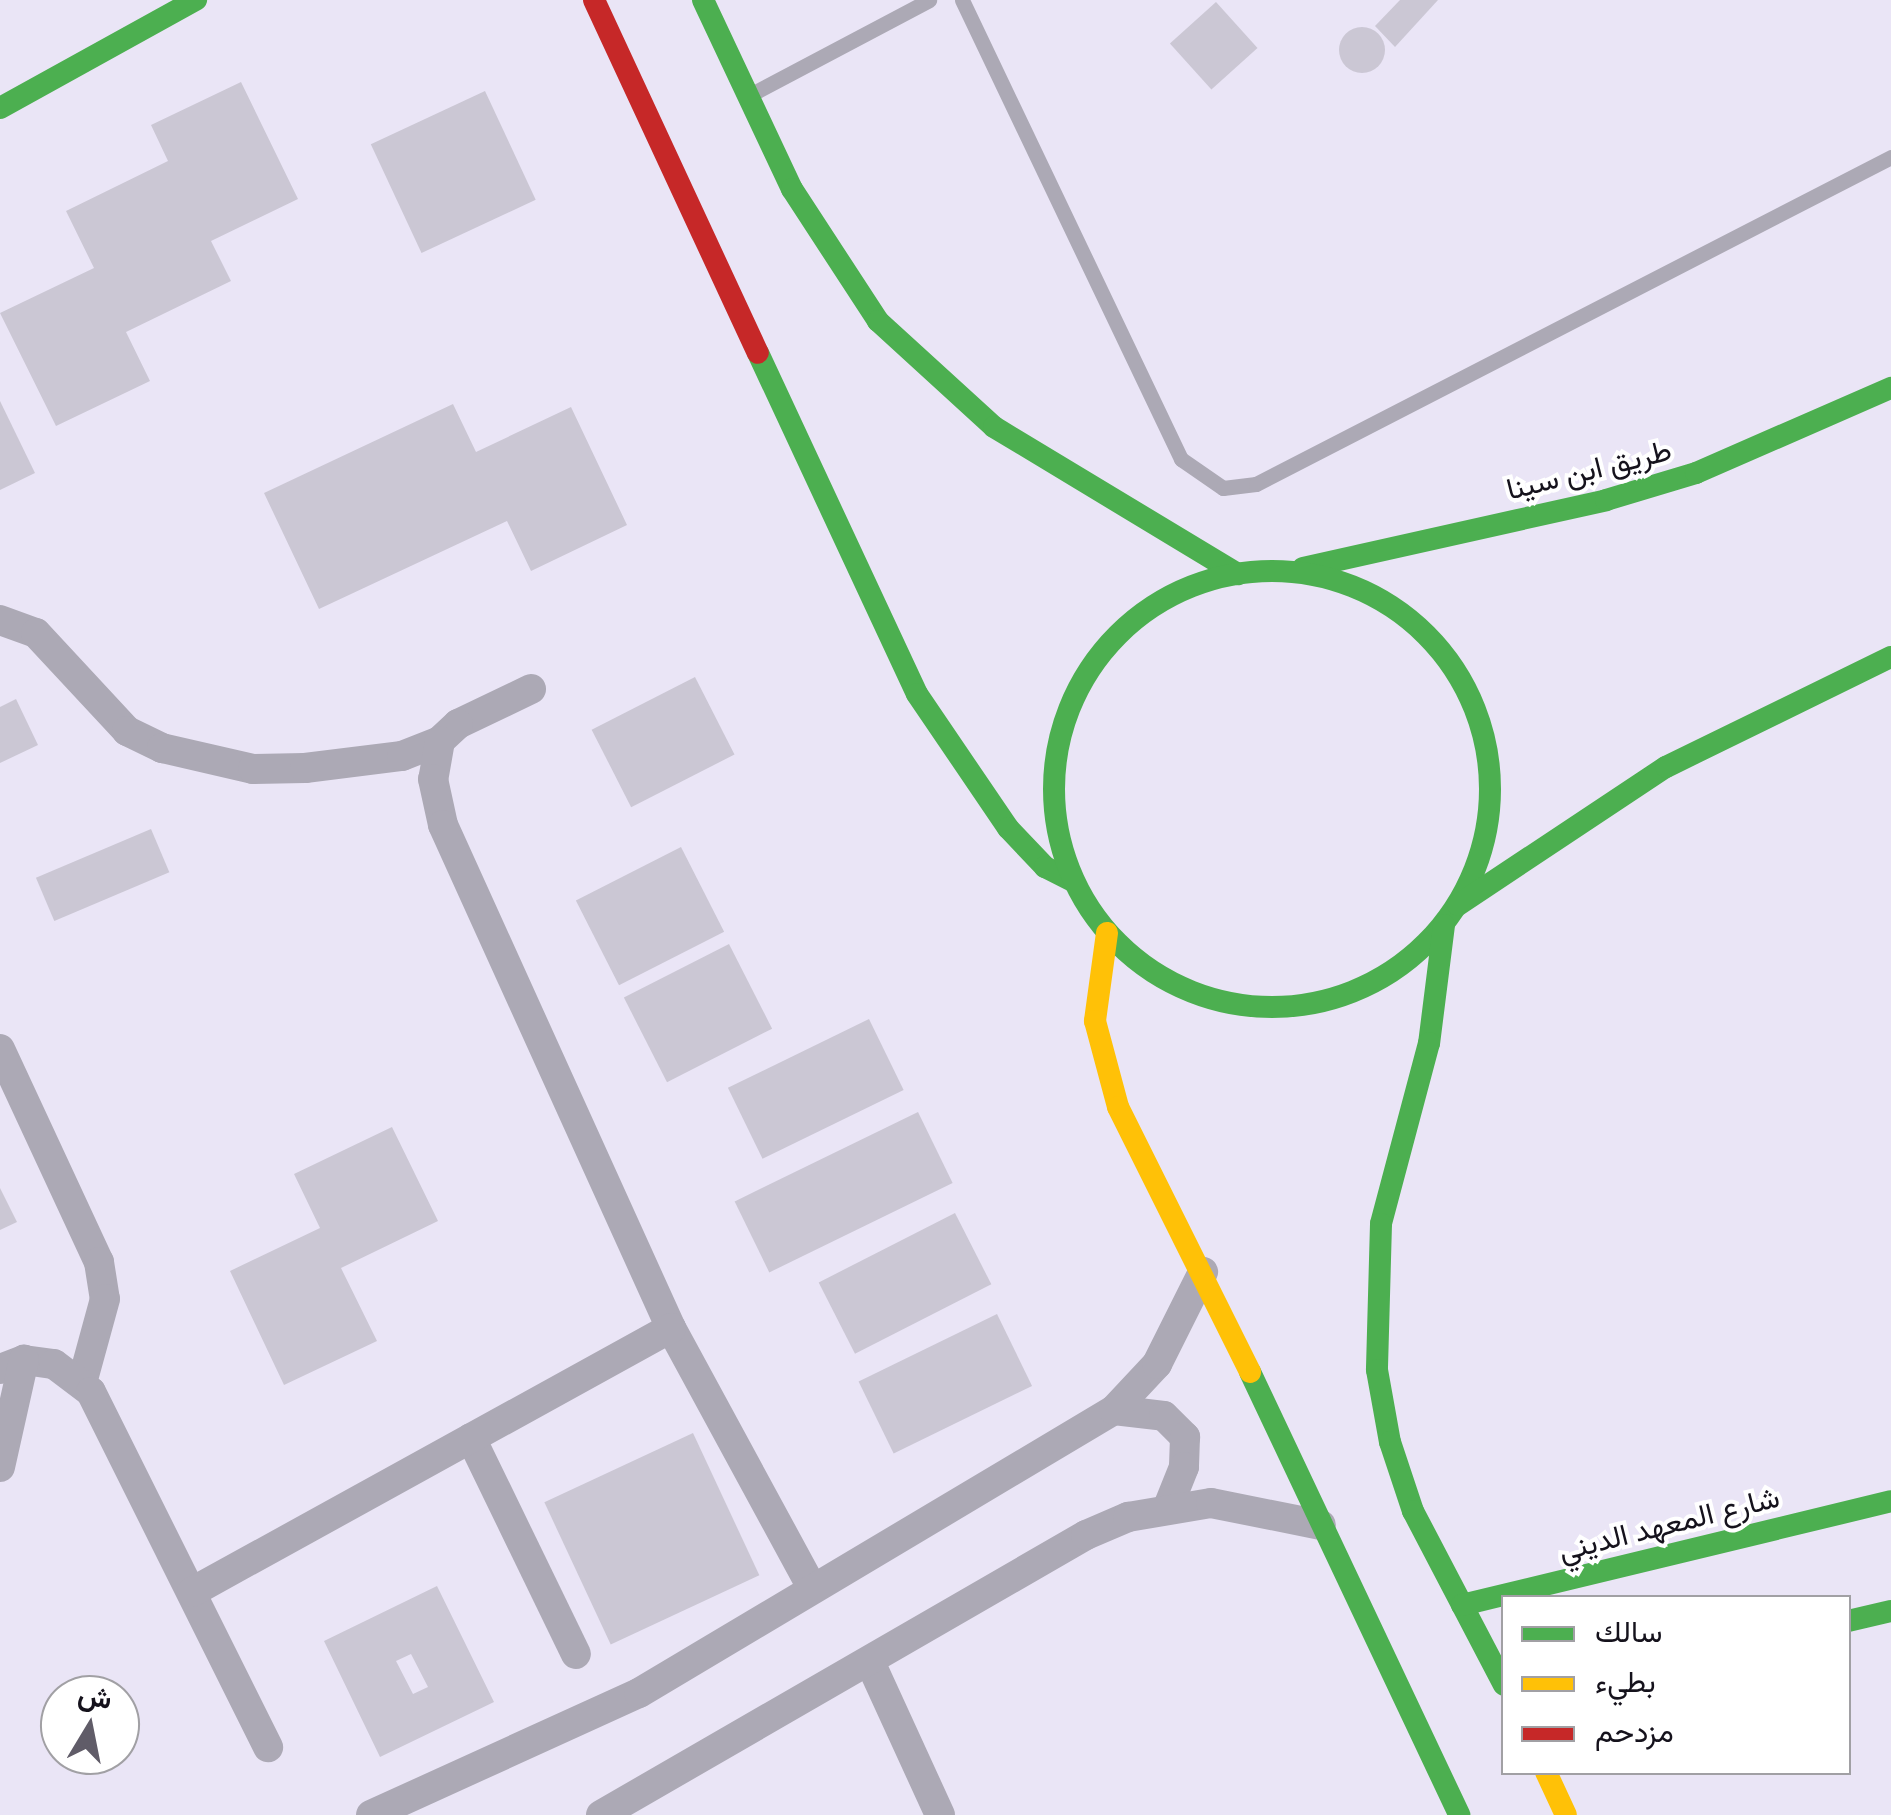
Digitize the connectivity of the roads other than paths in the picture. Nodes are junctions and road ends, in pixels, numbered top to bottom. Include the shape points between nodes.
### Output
1 (196, 0) edge
2 (594, 0) edge
3 (703, 0) edge
4 (930, 0) edge
5 (962, 0) edge
6 (748, 96) junction
7 (0, 108) edge
8 (1891, 156) edge
9 (1891, 388) edge
10 (1288, 572) junction
11 (1238, 574) junction
12 (0, 620) edge
13 (1891, 657) edge
14 (531, 690) dead end
15 (440, 741) junction
16 (1073, 882) junction
17 (1458, 905) junction
18 (1444, 925) junction
19 (1108, 933) junction
20 (0, 1050) edge
21 (1203, 1272) junction
22 (672, 1328) junction
23 (12, 1365) edge
24 (82, 1383) junction
25 (1114, 1410) junction
26 (471, 1438) junction
27 (0, 1467) edge
28 (1891, 1501) edge
29 (1168, 1507) junction
30 (1321, 1525) junction
31 (812, 1588) junction
32 (192, 1592) junction
33 (1503, 1595) edge
34 (1501, 1596) edge
35 (1462, 1605) junction
36 (1891, 1611) edge
37 (1851, 1620) edge
38 (576, 1654) dead end
39 (870, 1662) junction
40 (1501, 1679) edge
41 (268, 1747) dead end
42 (1547, 1775) edge
43 (371, 1815) edge
44 (601, 1815) edge
45 (940, 1815) edge
46 (1459, 1815) edge
47 (1566, 1815) edge

1 - 7 main road
2 - 16 main road via 917,694 1008,828 1045,867
3 - 6 main road
4 - 6 lane
5 - 8 lane via 1181,459 1206,483 1223,488 1256,484
6 - 11 main road via 831,258 932,378 994,428
9 - 10 main road, طريق ابن سينا via 1696,473
10 - 11 main road
10 - 17 main road via 1365,593 1406,617 1451,663 1480,720 1492,783 1484,847
11 - 16 main road via 1189,587 1144,612 1107,645 1078,687 1060,734 1053,783 1058,834
12 - 15 street via 36,633 128,731 210,762 253,769 356,764
13 - 17 main road via 1666,767
14 - 15 street via 458,724
15 - 22 street via 433,779 444,825
16 - 19 main road
17 - 18 main road
18 - 19 main road via 1405,964 1358,990 1305,1006 1250,1006 1197,994 1148,969
18 - 35 main road via 1437,1004 1381,1224 1374,1297 1390,1442 1414,1512
19 - 21 main road via 1094,1021 1102,1065
20 - 24 street via 99,1262 106,1299
21 - 25 street via 1157,1364
21 - 30 main road
22 - 26 street
22 - 31 street
23 - 24 street via 54,1364
23 - 27 street
24 - 32 street
25 - 29 street via 1164,1416 1185,1438 1184,1468
25 - 31 street
26 - 32 street
26 - 38 street
28 - 33 main road, شارع المعهد الديني
29 - 30 street via 1249,1506
29 - 39 street via 1086,1535
30 - 46 main road
31 - 43 street via 639,1692
32 - 41 street
34 - 35 main road, شارع المعهد الديني
35 - 40 main road
36 - 37 main road
39 - 44 street
39 - 45 street
42 - 47 main road

